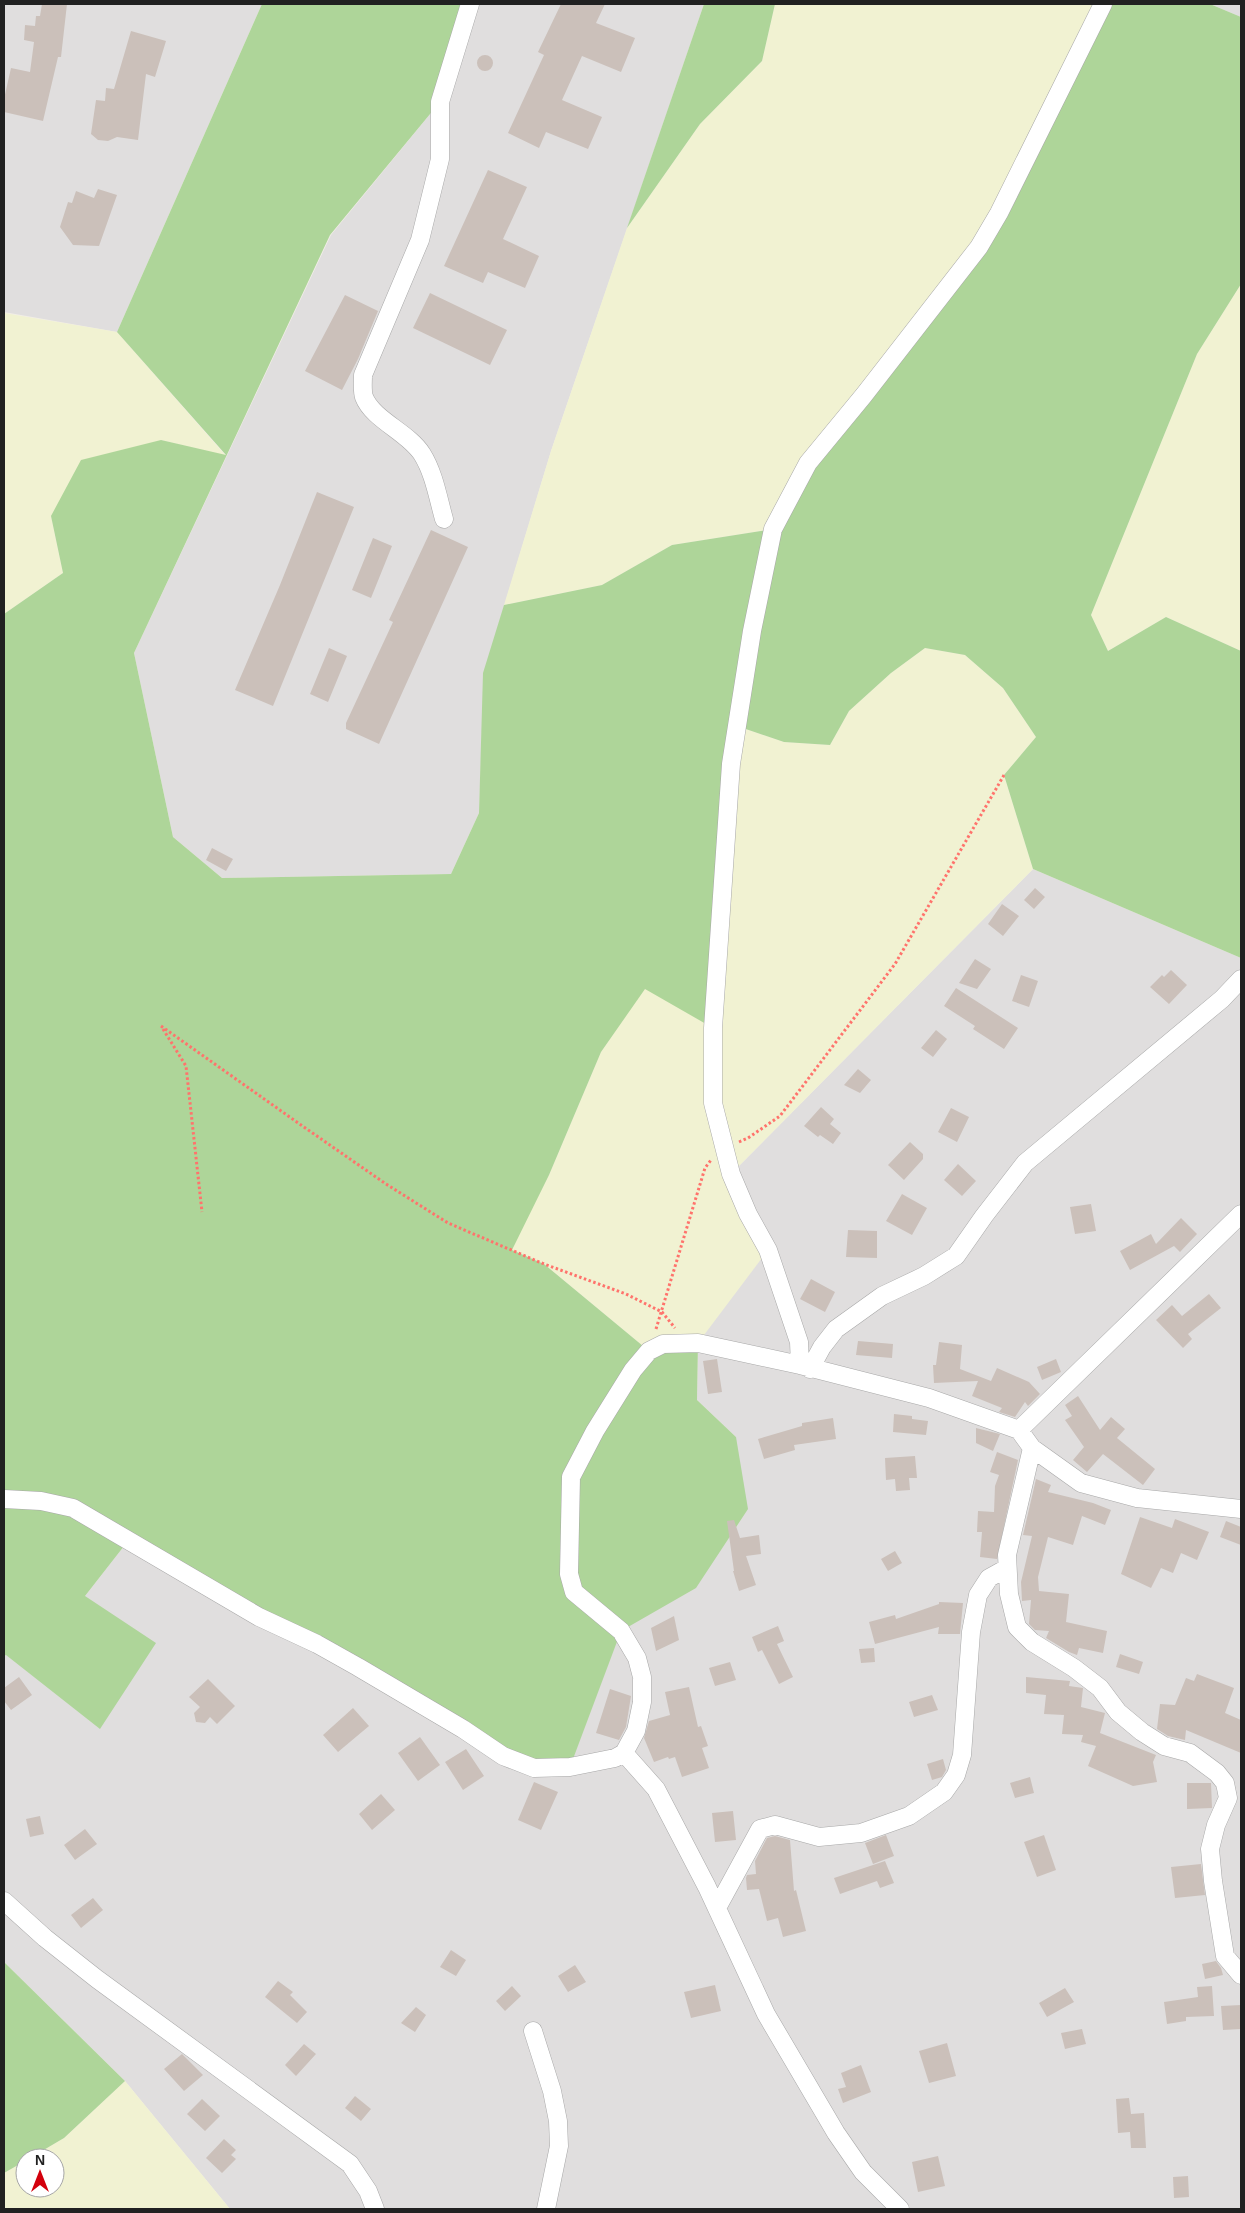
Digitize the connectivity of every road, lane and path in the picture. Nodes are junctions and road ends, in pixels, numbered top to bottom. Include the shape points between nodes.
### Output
1 (470, 4) edge
2 (1103, 4) edge
3 (444, 519) dead end
4 (1004, 775) dead end
5 (1241, 979) edge
6 (724, 1148) junction
7 (202, 1212) dead end
8 (1241, 1214) edge
9 (662, 1312) junction
10 (688, 1343) junction
11 (649, 1351) junction
12 (805, 1367) junction
13 (1019, 1430) junction
14 (1032, 1448) junction
15 (4, 1498) edge
16 (1241, 1509) edge
17 (1007, 1568) junction
18 (624, 1753) junction
19 (4, 1901) edge
20 (717, 1908) junction
21 (1241, 1975) edge
22 (533, 2032) dead end
23 (375, 2209) edge
24 (546, 2209) edge
25 (900, 2209) edge

1 - 3 street via 440,102 440,159 420,240 363,374 363,396 369,408 421,453 435,484
2 - 6 street via 979,247 808,463 774,529 752,631 731,764 712,1028 713,1103
4 - 6 path via 895,964 810,1080 780,1116 748,1138
5 - 12 street via 1222,999 1025,1164 956,1256 882,1296 836,1329
6 - 9 path via 705,1168
6 - 12 street via 748,1214 768,1250
7 - 9 path via 186,1066 161,1026 301,1126 448,1223 544,1264 626,1294
8 - 13 street
9 - 10 path
9 - 11 path
10 - 11 street via 663,1344
10 - 12 street
11 - 18 street via 604,1416 571,1477 569,1574 574,1592 621,1631 637,1658 642,1677 642,1702 636,1731
12 - 13 street via 929,1398
13 - 14 street
14 - 16 street via 1081,1483 1137,1498
14 - 17 street via 1007,1555
15 - 18 street via 73,1508 259,1617 358,1667 503,1756 534,1768 570,1767 615,1758
17 - 20 street via 989,1578 978,1595 971,1632 962,1755 956,1775 944,1792 909,1816 861,1833 820,1837 775,1826 760,1829
17 - 21 street via 1017,1627 1032,1642 1100,1688 1118,1712 1142,1732 1164,1746 1190,1753 1225,1783 1228,1798 1210,1849 1225,1956
18 - 20 street via 656,1789
19 - 23 street via 97,1979 350,2164 368,2191
20 - 25 street via 766,2014 836,2133 864,2172
22 - 24 street via 558,2121 559,2146

